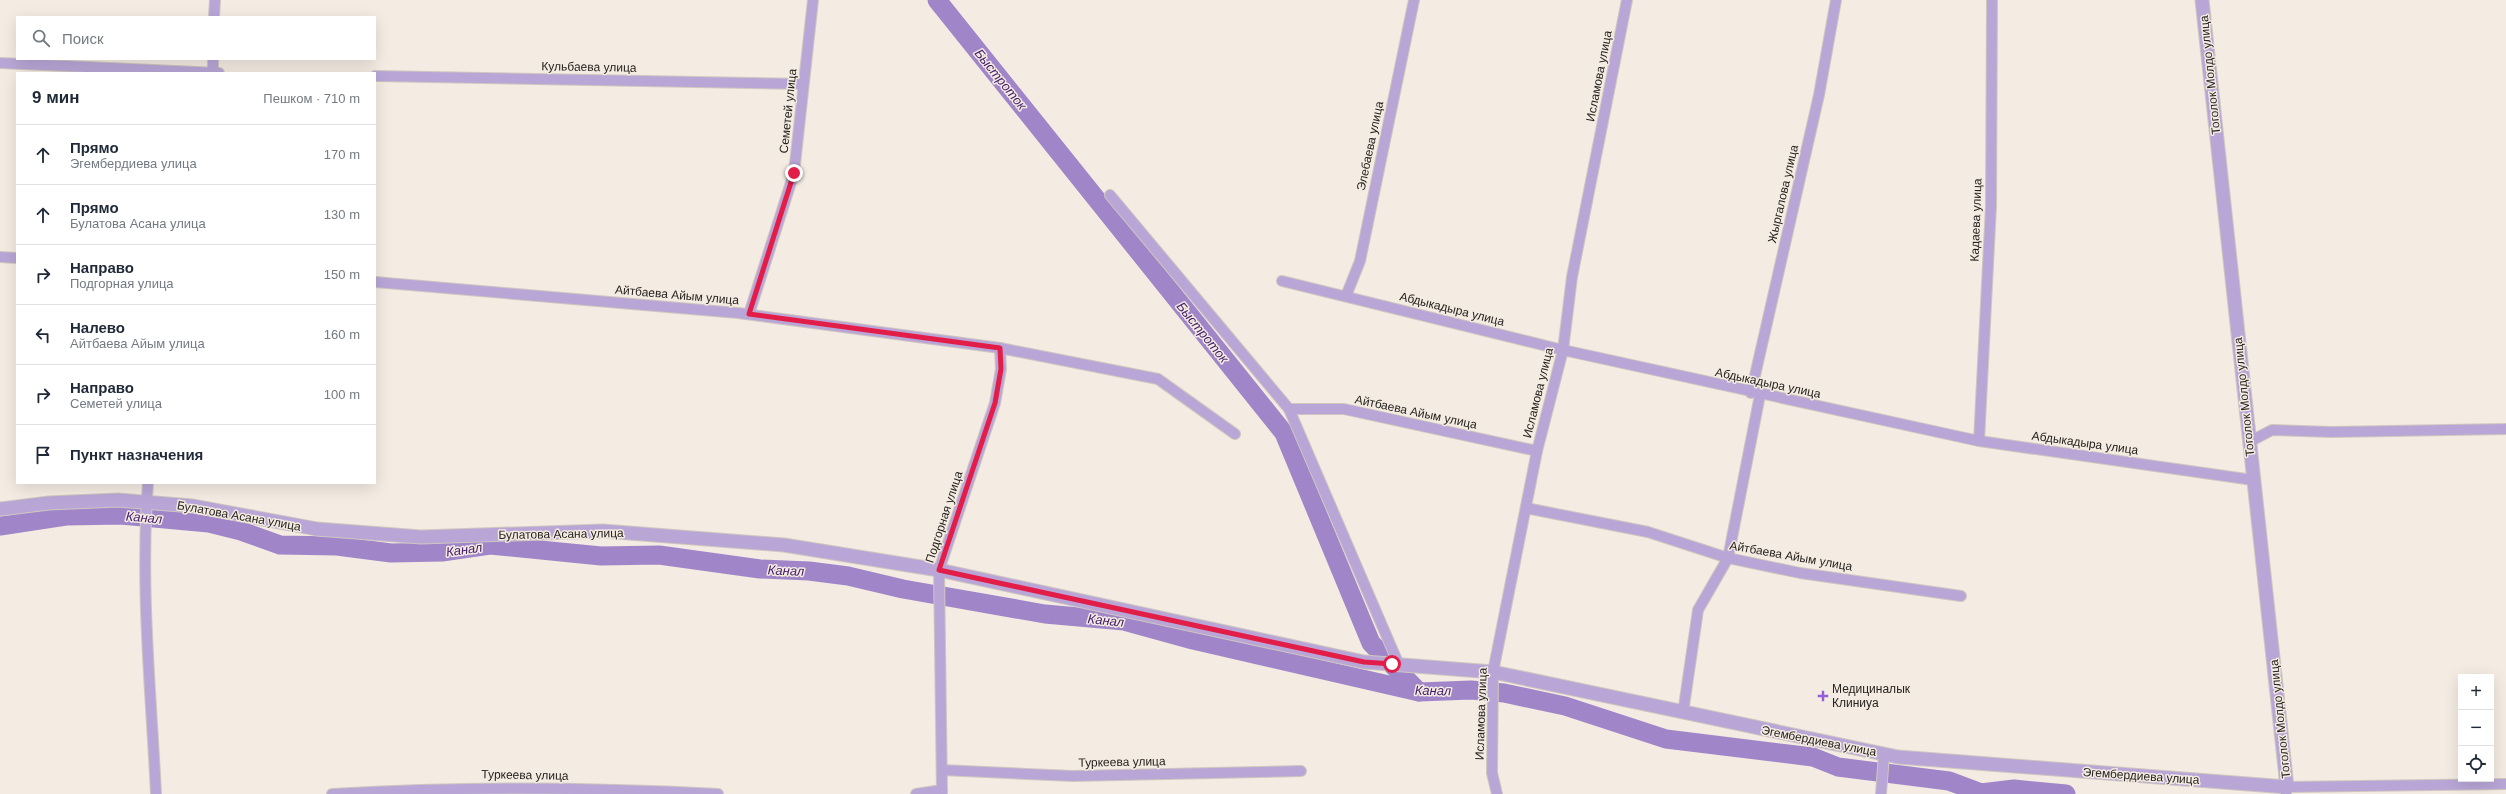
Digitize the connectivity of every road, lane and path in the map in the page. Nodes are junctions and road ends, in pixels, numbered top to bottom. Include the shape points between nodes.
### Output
1 (215, 0) edge
2 (813, 0) edge
3 (1414, 0) edge
4 (1627, 0) edge
5 (1836, 0) edge
6 (1992, 0) edge
7 (2202, 0) edge
8 (214, 16) edge
9 (213, 60) edge
10 (0, 63) edge
11 (192, 72) edge
12 (213, 72) edge
13 (376, 76) edge
14 (803, 84) junction
15 (1110, 195) dead end
16 (0, 257) edge
17 (16, 258) edge
18 (1282, 281) dead end
19 (376, 282) edge
20 (1346, 296) junction
21 (749, 314) junction
22 (1000, 348) junction
23 (1563, 350) junction
24 (1756, 394) junction
25 (1289, 410) junction
26 (2506, 429) edge
27 (1235, 434) dead end
28 (1979, 441) junction
29 (2249, 442) junction
30 (1536, 451) junction
31 (2253, 480) junction
32 (148, 484) edge
33 (146, 503) junction
34 (0, 508) edge
35 (1526, 508) junction
36 (1728, 558) junction
37 (939, 570) junction
38 (1961, 596) dead end
39 (1142, 612) joint
40 (1399, 665) junction
41 (1493, 672) junction
42 (1683, 714) junction
43 (1884, 754) junction
44 (942, 770) junction
45 (1302, 771) dead end
46 (2506, 784) edge
47 (2287, 790) edge
48 (593, 791) edge
49 (942, 792) edge
50 (156, 794) edge
51 (332, 794) edge
52 (718, 794) edge
53 (916, 794) edge
54 (1497, 794) edge
55 (1881, 794) edge

1 - 8 street
2 - 14 street, Семетей улица
3 - 20 street, Элебаева улица via 1360,261
4 - 23 street, Исламова улица via 1572,277
5 - 24 street, Жыргалова улица via 1819,95
6 - 28 street, Кадаева улица via 1991,206
7 - 29 street, Тоголок Молдо улица
9 - 12 street
10 - 11 street
13 - 14 street, Кульбаева улица
14 - 21 street, Семетей улица via 794,173
15 - 25 street
16 - 17 street
18 - 20 street, Абдыкадыра улица
19 - 21 street, Айтбаева Айым улица
20 - 23 street, Абдыкадыра улица
21 - 22 street, Айтбаева Айым улица
22 - 27 street, Айтбаева Айым улица via 1158,378
22 - 37 street, Подгорная улица via 1001,369 995,403
23 - 24 street, Абдыкадыра улица
23 - 30 street, Исламова улица
24 - 28 street, Абдыкадыра улица
24 - 36 street, Жыргалова улица
25 - 30 street, Айтбаева Айым улица via 1344,409
25 - 40 street
26 - 29 street via 2332,432 2272,430
28 - 31 street, Абдыкадыра улица
29 - 31 street, Тоголок Молдо улица
30 - 35 street, Исламова улица
31 - 47 street, Тоголок Молдо улица
32 - 33 street
33 - 34 street, Булатова Асана улица via 111,500
33 - 37 street, Булатова Асана улица via 193,506 317,529 421,537 603,531 784,545
33 - 50 street via 146,601
35 - 36 street, Айтбаева Айым улица via 1648,532
35 - 41 street, Исламова улица
36 - 38 street, Айтбаева Айым улица via 1800,573
36 - 42 street, Жыргалова улица via 1698,610
37 - 39 street, Булатова Асана улица
37 - 44 street, Подгорная улица
39 - 40 street, Эгембердиева улица via 1364,662
40 - 41 street, Эгембердиева улица
41 - 42 street, Эгембердиева улица
41 - 54 street, Исламова улица via 1492,773
42 - 43 street, Эгембердиева улица
43 - 47 street, Эгембердиева улица
43 - 55 street
44 - 45 street, Туркеева улица via 1073,776
44 - 49 street, Подгорная улица
46 - 47 street, Эгембердиева улица
48 - 51 street, Туркеева улица via 471,787
48 - 52 street, Туркеева улица
49 - 53 street

